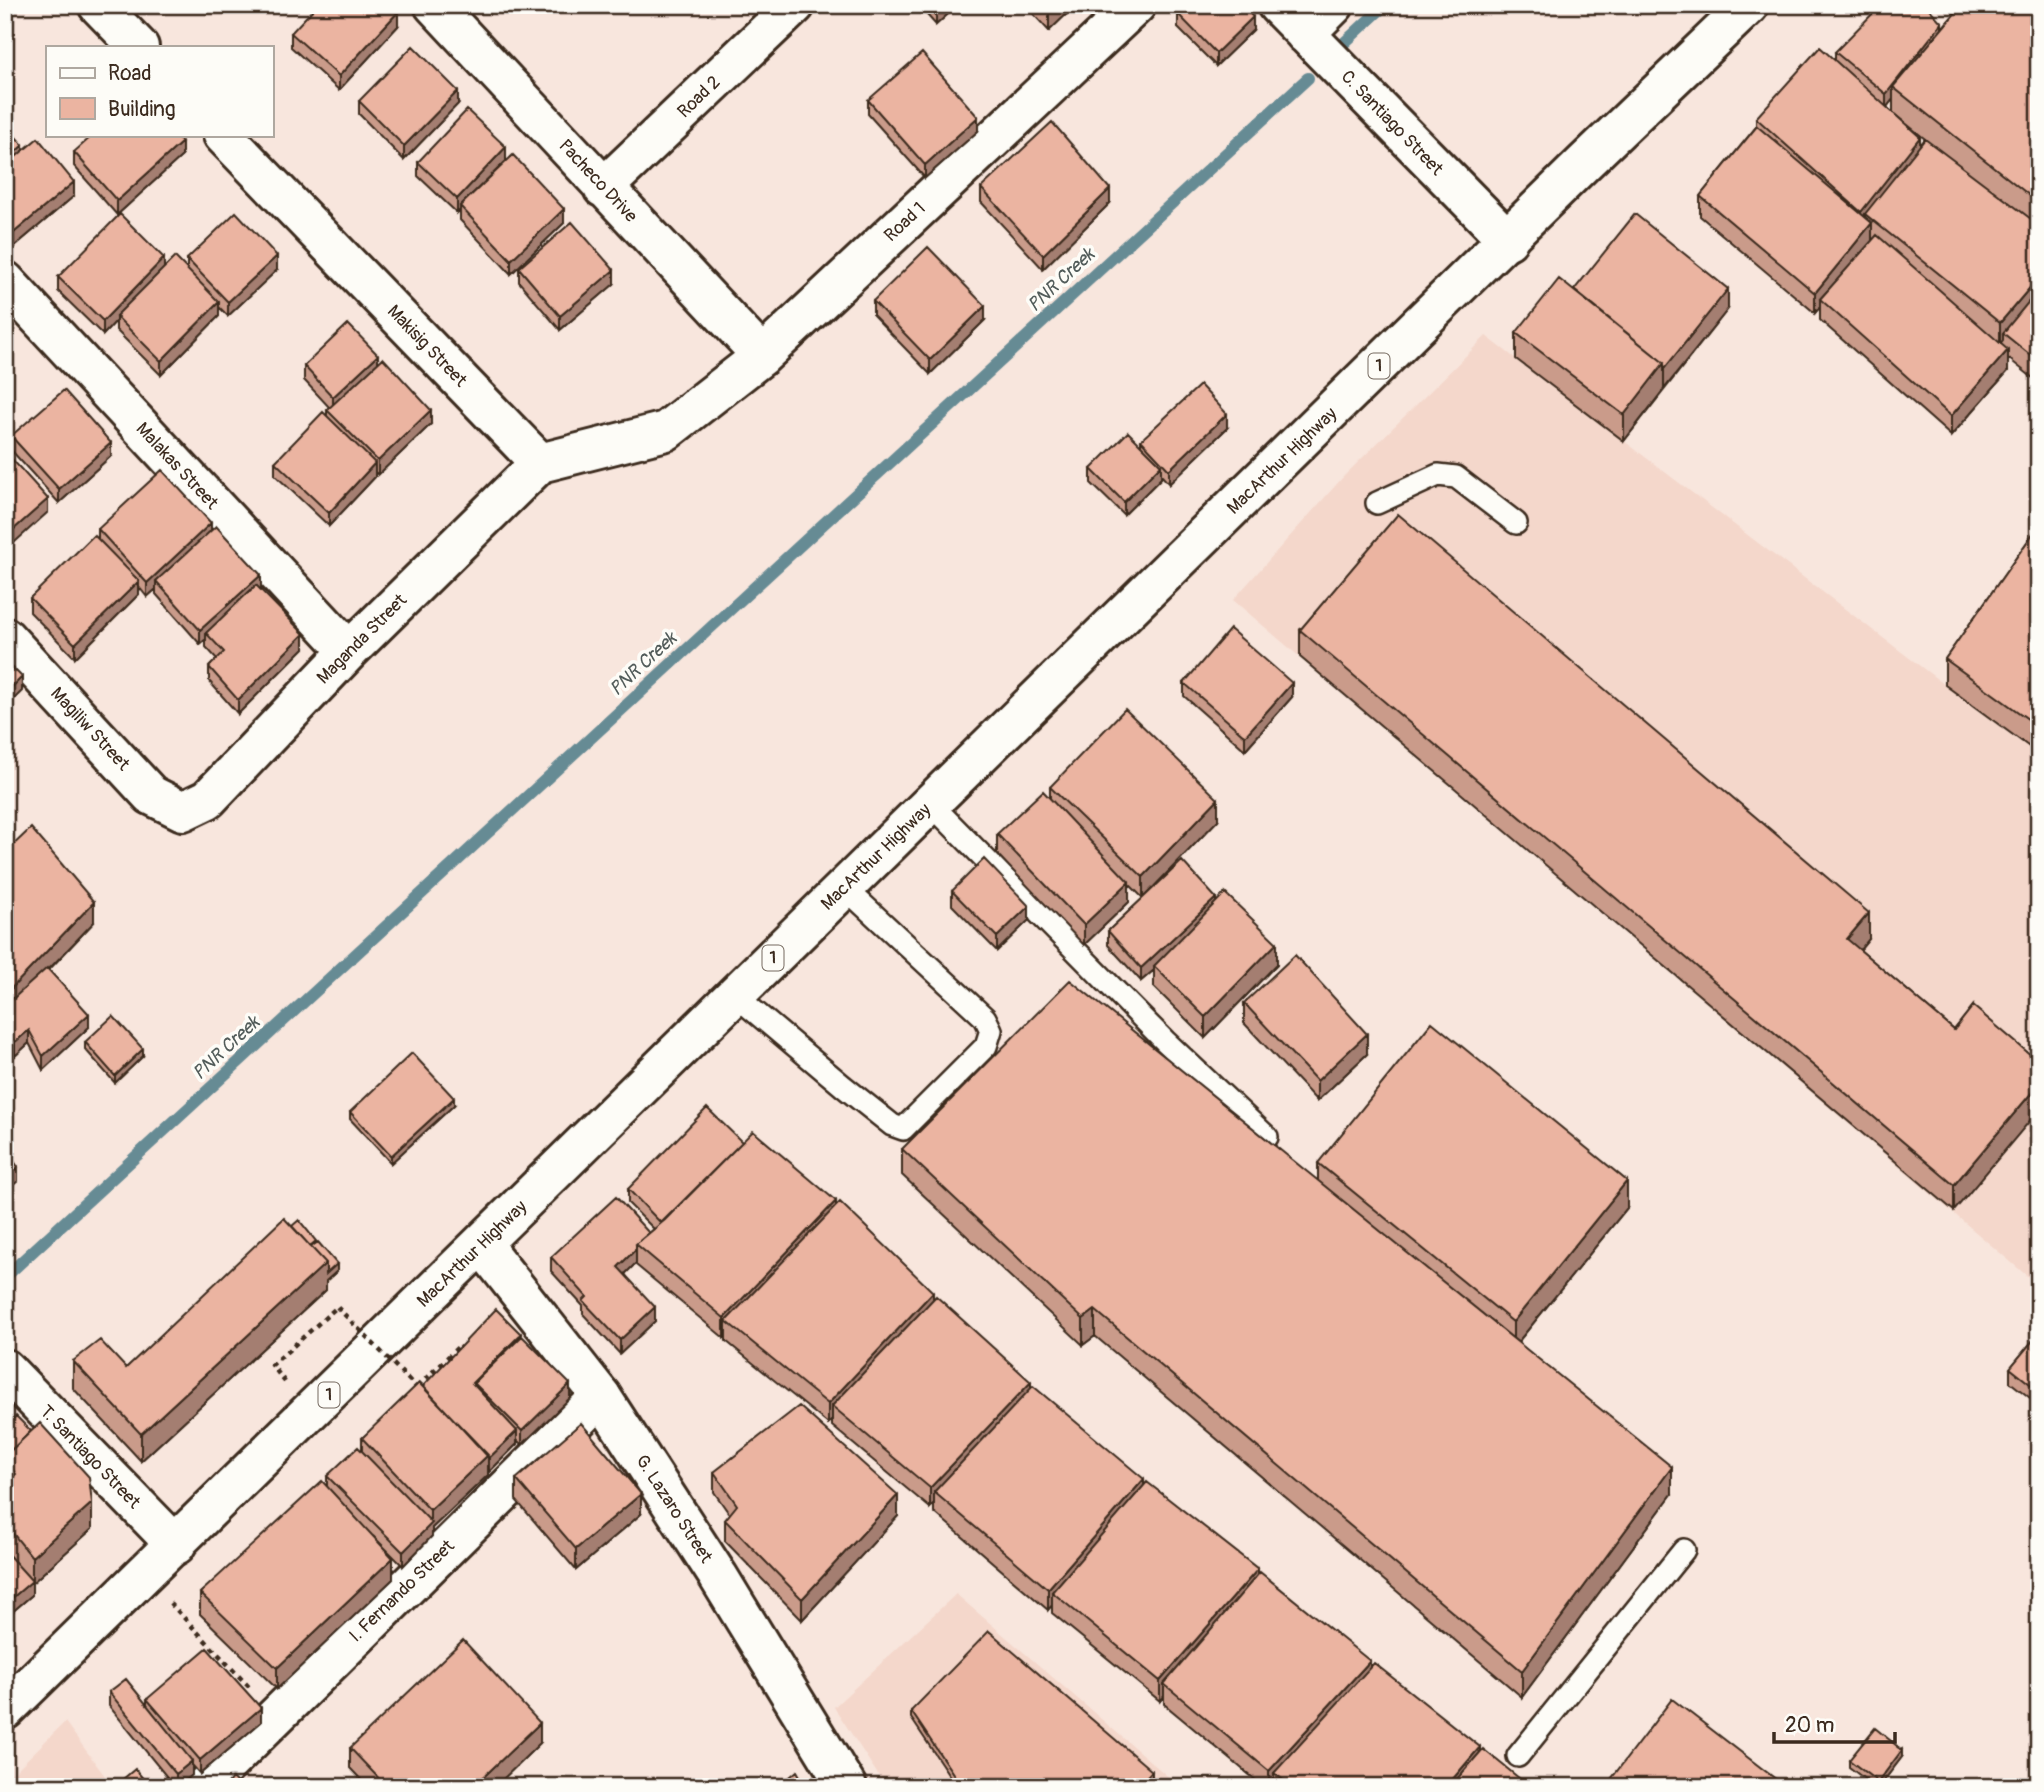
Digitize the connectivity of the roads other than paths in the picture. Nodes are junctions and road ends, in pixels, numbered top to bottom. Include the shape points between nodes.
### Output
1 (98, 5) edge
2 (795, 5) edge
3 (1136, 5) edge
4 (1277, 5) edge
5 (1334, 5) edge
6 (1749, 5) edge
7 (442, 8) edge
8 (1305, 34) junction
9 (138, 46) edge
10 (224, 136) edge
11 (603, 188) junction
12 (1508, 240) junction
13 (5, 281) edge
14 (762, 356) junction
15 (540, 463) junction
16 (1377, 503) dead end
17 (1516, 523) dead end
18 (5, 637) edge
19 (349, 651) junction
20 (931, 804) junction
21 (183, 811) joint
22 (845, 888) junction
23 (735, 995) junction
24 (1267, 1137) edge
25 (482, 1245) junction
26 (5, 1369) edge
27 (601, 1396) junction
28 (176, 1545) junction
29 (1684, 1550) dead end
30 (5, 1710) edge
31 (1518, 1756) dead end
32 (204, 1787) edge
33 (847, 1787) edge

1 - 9 main road
2 - 11 main road, Road 2
3 - 14 main road, Road 1
4 - 8 main road, C. Santiago Street
5 - 8 main road
6 - 12 main road, MacArthur Highway / 1
7 - 11 main road, Pacheco Drive
8 - 12 main road, C. Santiago Street
10 - 15 main road, Makisig Street
11 - 14 main road, Pacheco Drive
12 - 20 main road, MacArthur Highway / 1
13 - 19 main road, Malakas Street
14 - 15 main road, Road 1 via 666,431
15 - 19 main road, Maganda Street
16 - 17 lane via 1438,475 1456,477
18 - 21 main road, Magiliw Street via 151,795
19 - 21 main road, Maganda Street via 208,799
20 - 22 main road, MacArthur Highway / 1
20 - 24 lane via 1165,1041
22 - 23 main road, MacArthur Highway / 1
22 - 23 lane via 985,1018 991,1030 986,1046 903,1129 843,1086
23 - 25 main road, MacArthur Highway / 1
25 - 27 main road, G. Lazaro Street
25 - 28 main road, MacArthur Highway / 1
26 - 28 main road, T. Santiago Street
27 - 32 main road, I. Fernando Street
27 - 33 main road, G. Lazaro Street
28 - 30 main road, MacArthur Highway / 1
29 - 31 lane

